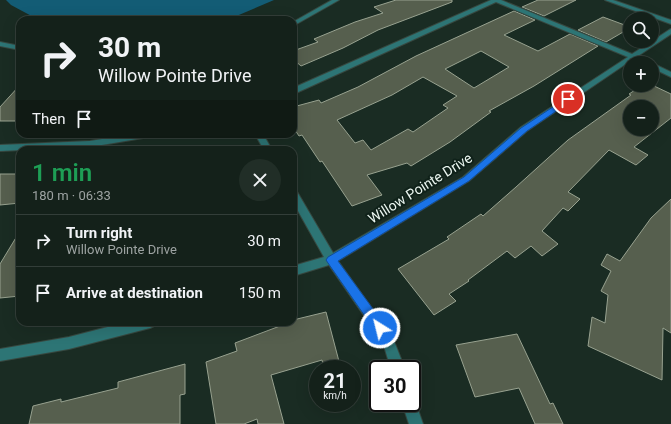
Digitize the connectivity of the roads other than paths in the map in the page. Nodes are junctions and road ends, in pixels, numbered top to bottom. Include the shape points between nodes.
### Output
1 (336, 0) edge
2 (496, 0) edge
3 (608, 0) edge
4 (297, 22) edge
5 (671, 22) edge
6 (671, 31) edge
7 (0, 44) edge
8 (16, 47) edge
9 (633, 56) joint
10 (623, 63) edge
11 (659, 69) edge
12 (671, 75) edge
13 (297, 89) edge
14 (125, 138) edge
15 (45, 146) edge
16 (16, 147) edge
17 (0, 148) edge
18 (297, 200) edge
19 (331, 260) junction
20 (297, 270) edge
21 (135, 326) edge
22 (0, 355) edge
23 (395, 360) edge
24 (412, 412) edge
25 (416, 424) edge

1 - 4 street
2 - 9 street
2 - 13 street
3 - 5 street
6 - 9 street, Willow Pointe Drive
7 - 8 street
10 - 19 street, Willow Pointe Drive via 524,129 466,179
11 - 12 street
14 - 15 street via 90,144
16 - 17 street
18 - 19 street
19 - 20 street, Willow Pointe Drive
19 - 23 street via 388,340
21 - 22 street via 70,343
24 - 25 street

